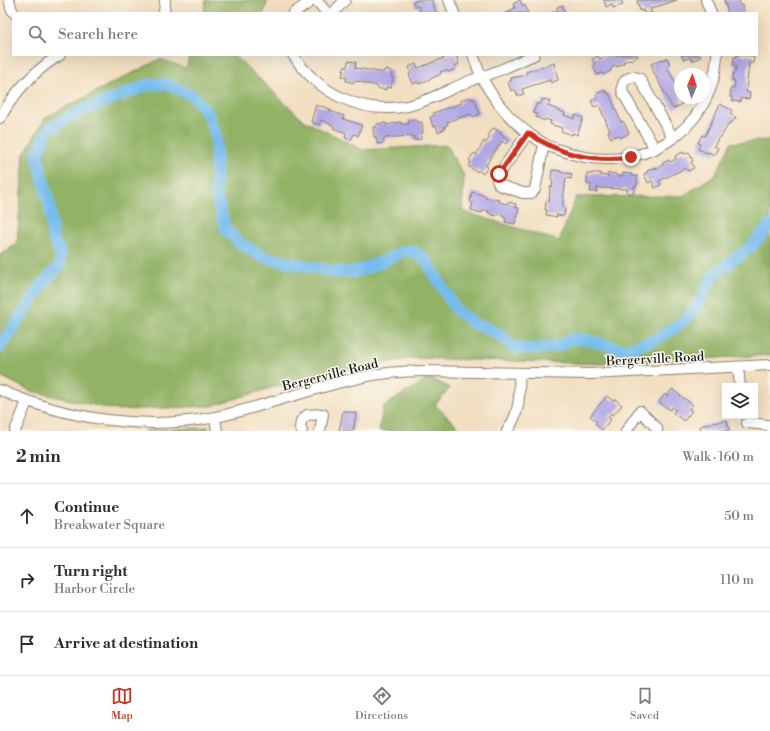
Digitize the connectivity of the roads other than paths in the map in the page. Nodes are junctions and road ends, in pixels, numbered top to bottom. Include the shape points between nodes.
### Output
1 (9, 0) edge
2 (165, 0) edge
3 (314, 0) edge
4 (346, 0) edge
5 (448, 0) edge
6 (706, 0) edge
7 (13, 12) edge
8 (164, 12) edge
9 (296, 12) edge
10 (326, 12) edge
11 (334, 12) edge
12 (454, 12) edge
13 (711, 12) edge
14 (294, 56) edge
15 (477, 56) edge
16 (532, 56) edge
17 (717, 56) edge
18 (46, 58) edge
19 (482, 77) junction
20 (0, 118) edge
21 (528, 133) junction
22 (673, 138) junction
23 (544, 144) junction
24 (655, 149) junction
25 (770, 365) edge
26 (738, 367) junction
27 (519, 373) junction
28 (740, 383) edge
29 (0, 390) edge
30 (27, 402) junction
31 (215, 418) junction
32 (747, 423) edge
33 (770, 427) edge
34 (15, 431) edge
35 (217, 431) edge
36 (302, 431) edge
37 (320, 431) edge
38 (507, 431) edge
39 (626, 431) edge
40 (656, 431) edge

1 - 7 street
2 - 8 street
3 - 9 street
3 - 10 street
4 - 11 street
5 - 12 street
6 - 13 street
14 - 19 street via 309,75 331,93 370,107 408,106
15 - 19 street
16 - 19 street
17 - 22 street via 715,75 703,105 690,123
18 - 20 street
19 - 21 street via 502,108
21 - 23 street
21 - 23 street via 499,174 499,185 523,193 532,193
22 - 24 street
22 - 24 street via 640,80 633,76 626,80 621,86 623,92
23 - 24 street via 570,154 602,159 631,157
25 - 26 street, Bergerville Road
26 - 27 street, Bergerville Road via 616,374
26 - 28 street
27 - 31 street, Bergerville Road via 425,370 377,374 336,383
27 - 38 street via 519,405
29 - 30 street, Bergerville Road
30 - 31 street, Bergerville Road via 69,414 116,422 156,423
30 - 34 street
31 - 35 street
32 - 33 street
36 - 37 street via 301,421 307,415 324,414
39 - 40 street via 640,412 657,428

